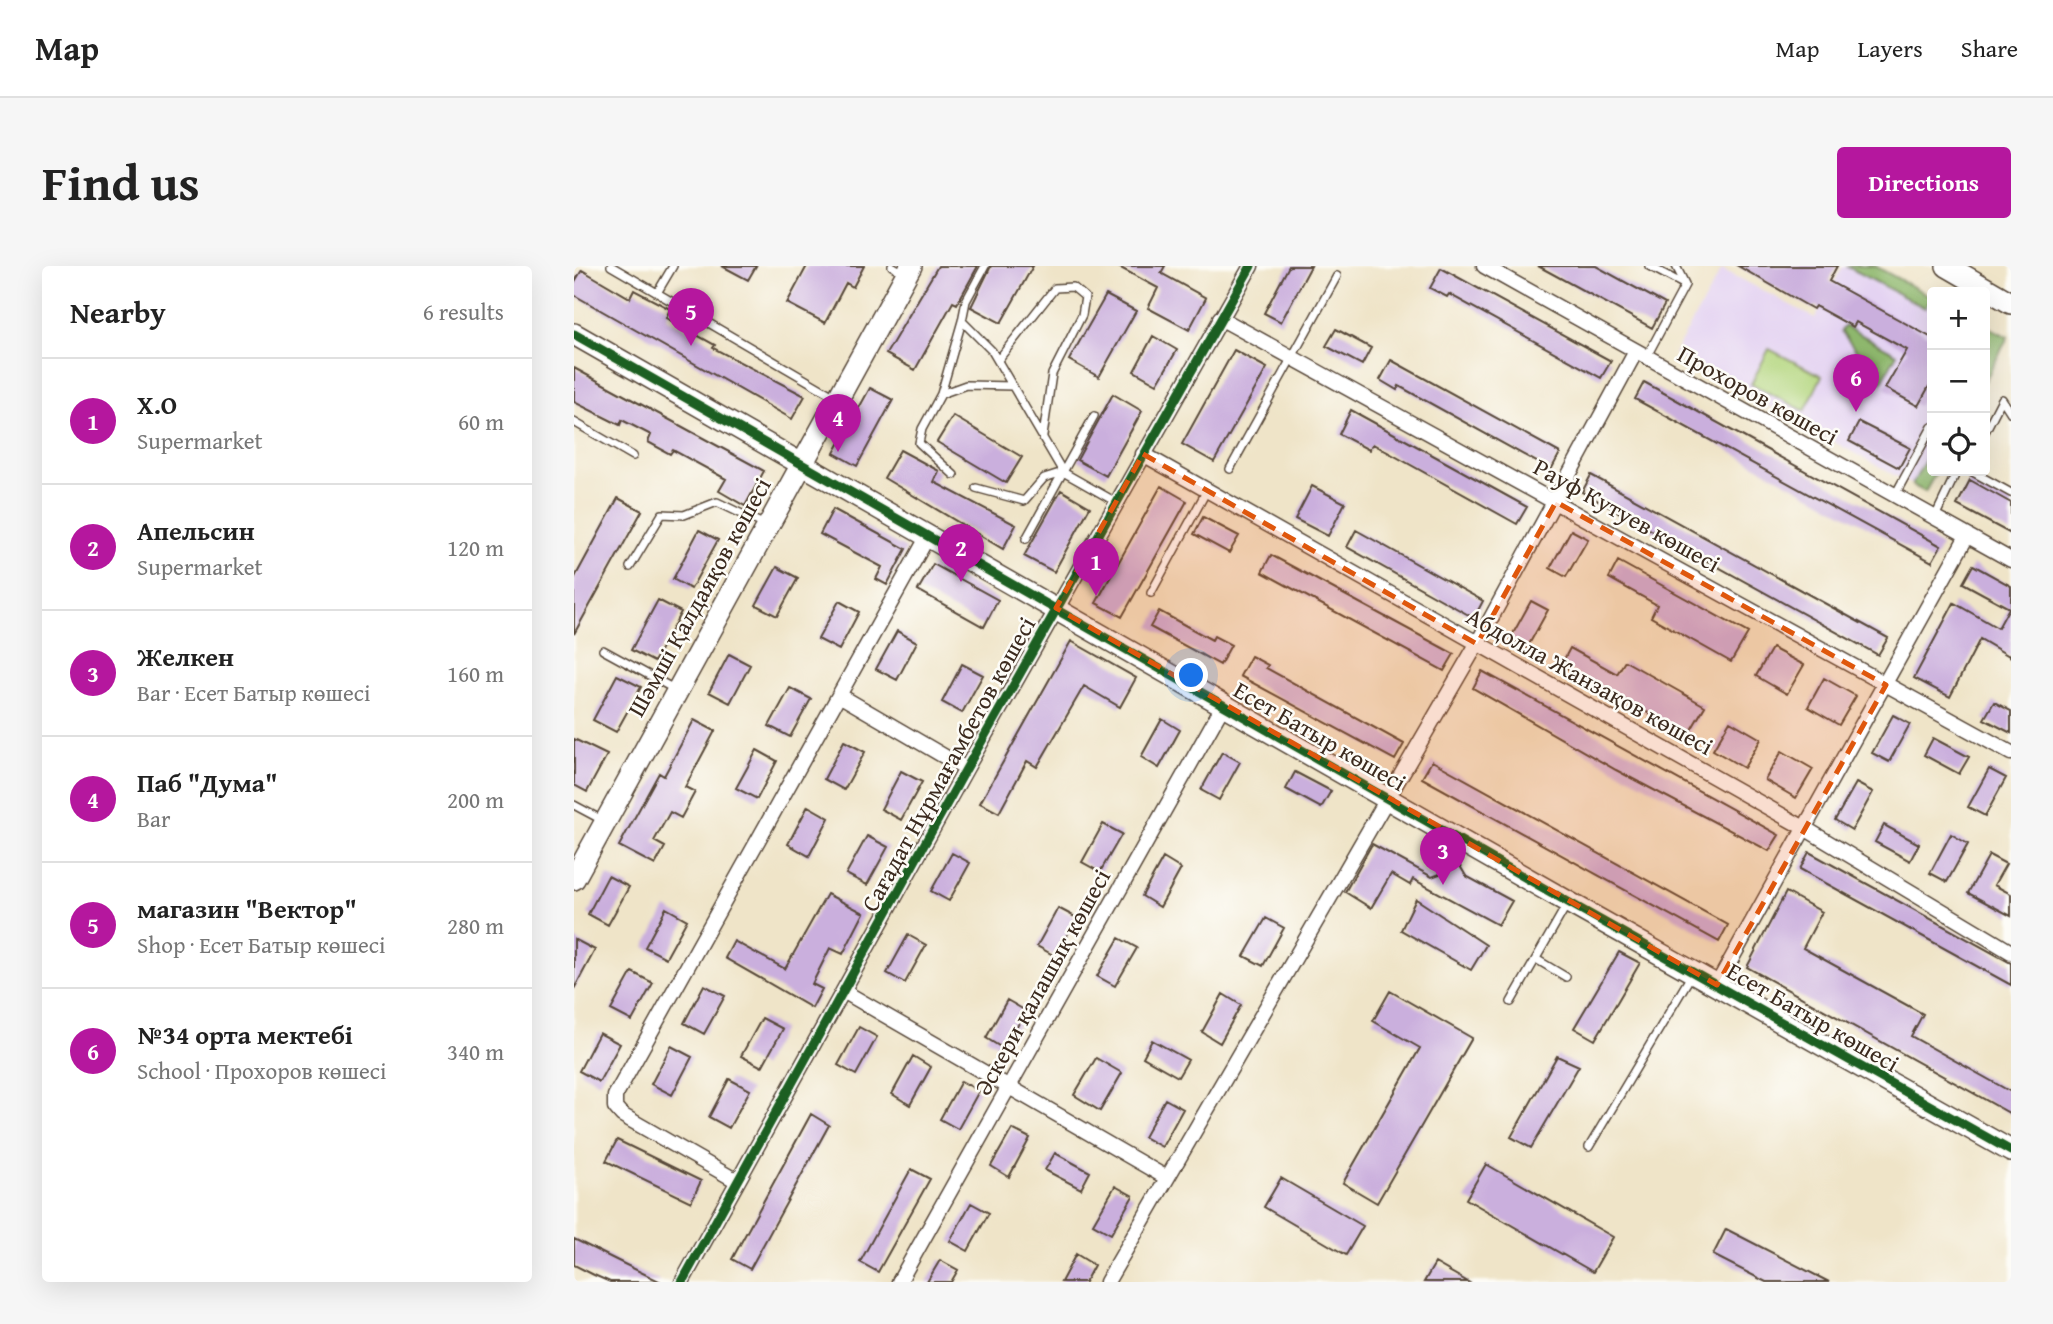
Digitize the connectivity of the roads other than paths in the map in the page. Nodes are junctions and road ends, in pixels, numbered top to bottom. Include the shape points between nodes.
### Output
1 (611, 266) edge
2 (673, 266) edge
3 (985, 266) edge
4 (1251, 266) edge
5 (1484, 266) edge
6 (1649, 266) edge
7 (1676, 266) edge
8 (1947, 266) edge
9 (903, 269) edge
10 (1337, 276) dead end
11 (1685, 285) junction
12 (657, 293) junction
13 (2011, 303) edge
14 (1220, 318) junction
15 (962, 321) junction
16 (574, 334) edge
17 (1640, 356) junction
18 (1293, 359) junction
19 (998, 360) junction
20 (1013, 386) junction
21 (941, 394) junction
22 (838, 399) junction
23 (2011, 413) edge
24 (1094, 416) dead end
25 (574, 422) edge
26 (1990, 422) edge
27 (1043, 436) junction
28 (1927, 436) edge
29 (1143, 454) junction
30 (633, 456) dead end
31 (802, 464) junction
32 (1230, 469) dead end
33 (1063, 472) junction
34 (954, 475) dead end
35 (1955, 476) edge
36 (1980, 476) edge
37 (976, 488) dead end
38 (1206, 492) junction
39 (2011, 493) edge
40 (1895, 496) junction
41 (1116, 502) junction
42 (1556, 502) junction
43 (1934, 518) junction
44 (768, 526) junction
45 (928, 536) junction
46 (1968, 536) junction
47 (1026, 539) dead end
48 (2011, 560) edge
49 (630, 567) dead end
50 (1151, 593) dead end
51 (1056, 608) junction
52 (1478, 644) junction
53 (603, 650) dead end
54 (1886, 685) junction
55 (677, 691) junction
56 (839, 695) junction
57 (1224, 704) junction
58 (2011, 753) edge
59 (966, 769) junction
60 (1390, 798) junction
61 (574, 805) edge
62 (606, 822) junction
63 (1806, 829) junction
64 (574, 879) edge
65 (1568, 902) junction
66 (2011, 951) edge
67 (1536, 959) junction
68 (1694, 971) junction
69 (1566, 977) dead end
70 (1717, 985) junction
71 (843, 991) junction
72 (1511, 1002) dead end
73 (1010, 1086) junction
74 (1589, 1147) dead end
75 (2011, 1151) edge
76 (1167, 1178) junction
77 (737, 1181) junction
78 (682, 1282) edge
79 (899, 1282) edge
80 (1107, 1282) edge

1 - 12 lane
2 - 12 lane
3 - 15 lane
4 - 14 street, Сағадат Нұрмағамбетов көшесі
5 - 17 street, Прохоров көшесі
6 - 11 lane
7 - 11 lane
8 - 13 street
9 - 22 street, Шәмші Қалдаяқов көшесі
10 - 18 lane
11 - 17 lane
12 - 22 lane
14 - 18 street, Рауф Кутуев көшесі
14 - 29 street, Сағадат Нұрмағамбетов көшесі
15 - 19 lane
15 - 21 lane
16 - 31 street, Есет Батыр көшесі
17 - 40 street, Прохоров көшесі
17 - 42 street
18 - 32 lane
18 - 42 street, Рауф Кутуев көшесі
19 - 20 lane
19 - 27 lane via 1055,288 1073,287 1085,297 1082,315 1052,374
20 - 21 lane via 966,385
20 - 27 lane
21 - 34 lane via 919,443
22 - 31 street, Шәмші Қалдаяқов көшесі
23 - 26 lane via 2002,398
24 - 33 lane
25 - 30 lane
27 - 33 lane
28 - 40 lane
29 - 38 street, Абдолла Жанзақов көшесі
29 - 41 street, Сағадат Нұрмағамбетов көшесі
31 - 44 street, Шәмші Қалдаяқов көшесі
31 - 45 street, Есет Батыр көшесі
33 - 37 lane via 1044,478 1024,501
33 - 41 lane
33 - 47 lane
35 - 43 lane
36 - 39 lane
38 - 50 lane
38 - 52 street, Абдолла Жанзақов көшесі
40 - 43 street, Прохоров көшесі
41 - 51 street, Сағадат Нұрмағамбетов көшесі
42 - 52 street
42 - 54 street, Рауф Кутуев көшесі
43 - 46 street, Прохоров көшесі
44 - 49 lane via 717,502 684,515 663,514
44 - 55 street, Шәмші Қалдаяқов көшесі
45 - 51 street, Есет Батыр көшесі
45 - 56 street
46 - 48 street, Прохоров көшесі
46 - 54 street
51 - 57 street, Есет Батыр көшесі
51 - 59 street, Сағадат Нұрмағамбетов көшесі
52 - 60 street
52 - 63 street, Абдолла Жанзақов көшесі
53 - 55 lane
54 - 58 street, Рауф Кутуев көшесі
54 - 63 street
55 - 62 street, Шәмші Қалдаяқов көшесі
56 - 59 street
56 - 77 street via 615,1096 615,1107 622,1115
57 - 60 street, Есет Батыр көшесі
57 - 73 street, Әскери қалашық көшесі
59 - 71 street, Сағадат Нұрмағамбетов көшесі
60 - 65 street, Есет Батыр көшесі
60 - 76 street
61 - 62 lane
62 - 64 street, Шәмші Қалдаяқов көшесі
63 - 66 street, Абдолла Жанзақов көшесі
63 - 70 street
65 - 67 lane
65 - 68 street, Есет Батыр көшесі
67 - 69 lane
67 - 72 lane
68 - 70 street, Есет Батыр көшесі
68 - 74 lane
70 - 75 street, Есет Батыр көшесі
71 - 73 street
71 - 77 street, Сағадат Нұрмағамбетов көшесі
73 - 76 street
73 - 79 street, Әскери қалашық көшесі
76 - 80 street
77 - 78 street, Сағадат Нұрмағамбетов көшесі

